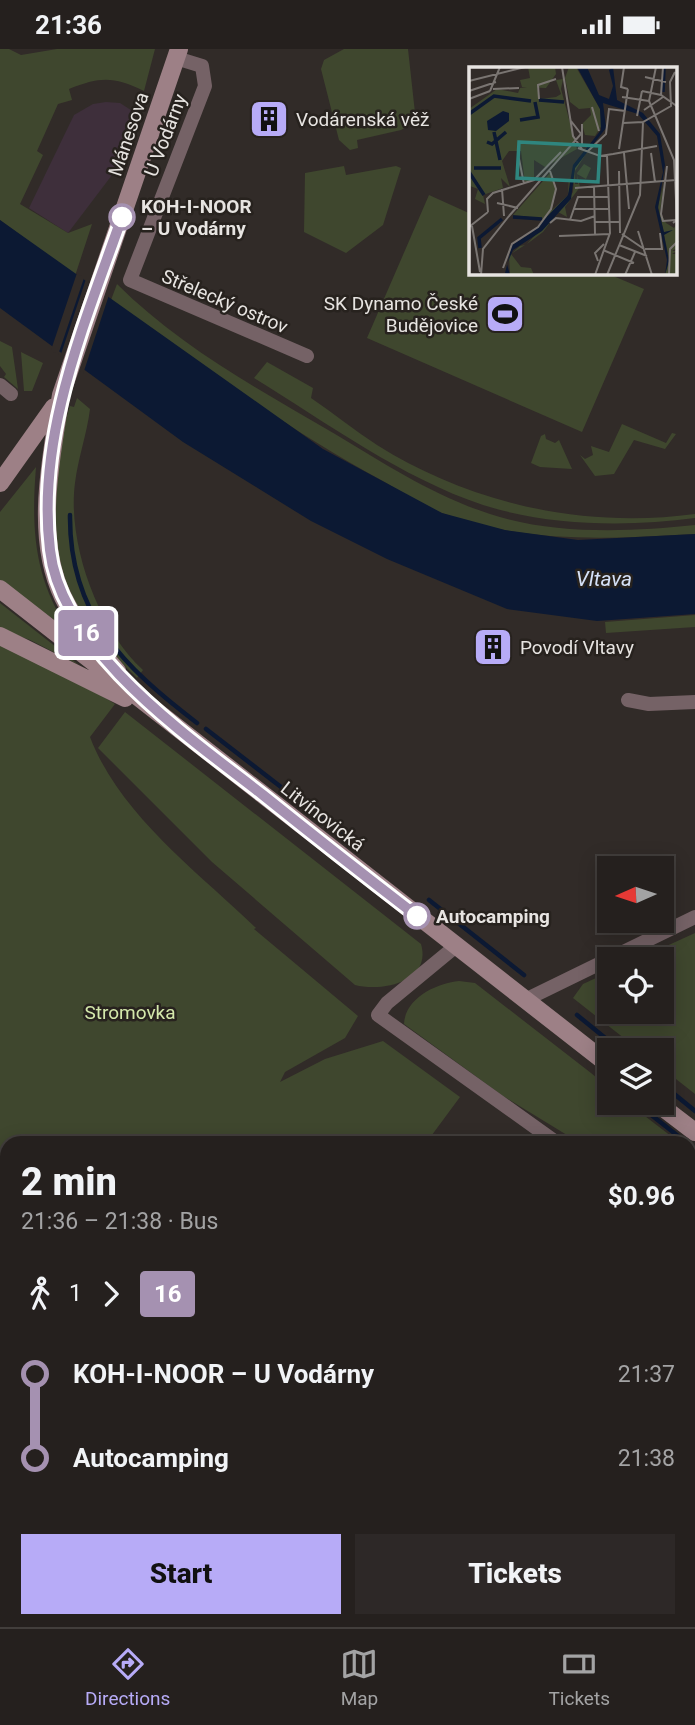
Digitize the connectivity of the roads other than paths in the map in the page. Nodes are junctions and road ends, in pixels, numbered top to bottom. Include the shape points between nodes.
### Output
1 (178, 53) edge
2 (130, 280) joint
3 (307, 356) dead end
4 (63, 390) junction
5 (0, 484) edge
6 (0, 589) edge
7 (0, 636) edge
8 (628, 700) dead end
9 (695, 702) edge
10 (164, 718) junction
11 (695, 917) edge
12 (456, 946) junction
13 (525, 1000) junction
14 (597, 1056) edge
15 (673, 1115) edge
16 (695, 1132) edge
17 (547, 1136) edge

1 - 2 street, U Vodárny via 202,66 205,86
1 - 4 main road, Mánesova
2 - 3 street, Střelecký ostrov
4 - 5 main road via 44,426
4 - 10 main road via 53,444 48,525 55,578 72,614 103,655
6 - 10 main road
7 - 10 main road
8 - 9 street
10 - 12 main road, Litvínovická
11 - 13 street
12 - 13 main road, Litvínovická
12 - 17 street via 378,1015
13 - 14 main road, Litvínovická
15 - 16 main road

